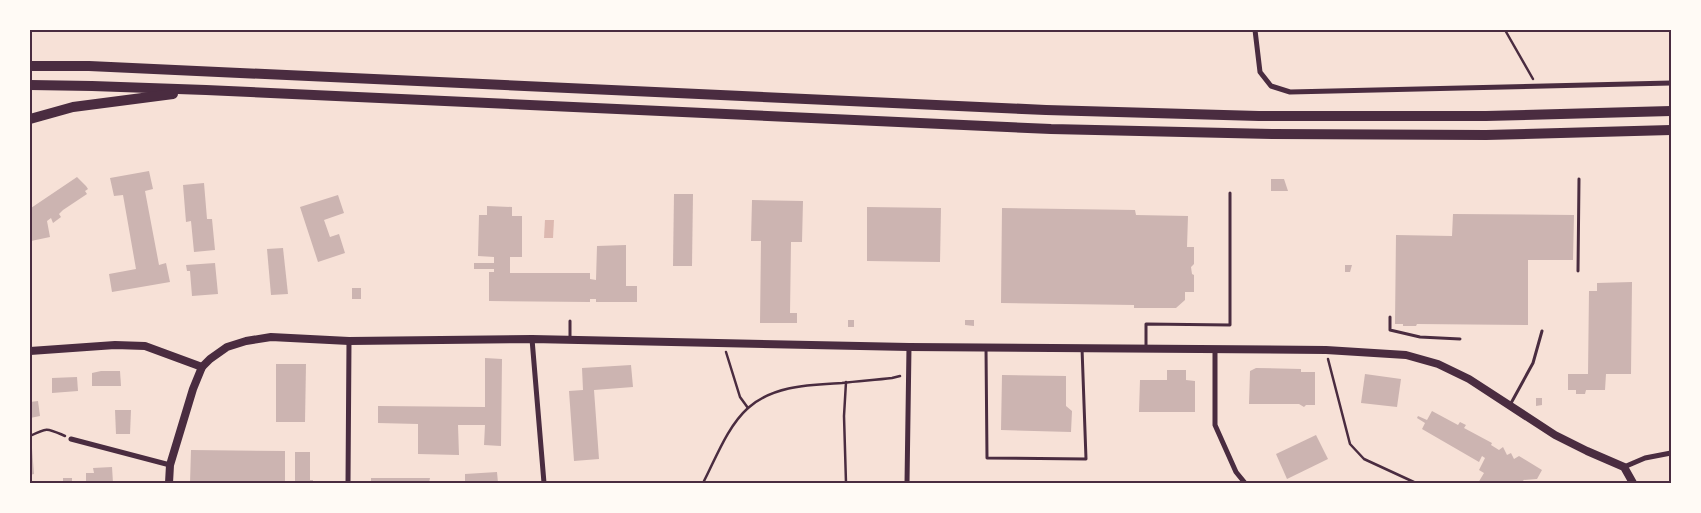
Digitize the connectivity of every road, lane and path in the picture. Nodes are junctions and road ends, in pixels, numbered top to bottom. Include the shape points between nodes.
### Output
1 (1255, 30) edge
2 (1505, 30) edge
3 (30, 66) edge
4 (1671, 83) edge
5 (30, 85) edge
6 (1537, 86) junction
7 (206, 90) junction
8 (1671, 111) edge
9 (30, 119) edge
10 (1671, 130) edge
11 (1579, 179) dead end
12 (1230, 193) dead end
13 (1578, 271) dead end
14 (1390, 317) dead end
15 (570, 321) dead end
16 (1542, 331) dead end
17 (532, 339) junction
18 (1460, 339) dead end
19 (350, 340) junction
20 (570, 340) junction
21 (724, 343) junction
22 (909, 347) junction
23 (986, 348) junction
24 (1082, 348) junction
25 (1146, 349) junction
26 (1215, 350) junction
27 (1326, 350) junction
28 (30, 351) edge
29 (202, 367) junction
30 (909, 374) junction
31 (846, 382) junction
32 (1510, 405) junction
33 (748, 408) junction
34 (30, 436) edge
35 (71, 439) joint
36 (1671, 453) edge
37 (170, 465) junction
38 (1624, 467) junction
39 (169, 483) edge
40 (348, 483) edge
41 (544, 483) edge
42 (702, 483) edge
43 (846, 483) edge
44 (907, 483) edge
45 (1246, 483) edge
46 (1416, 483) edge
47 (1633, 483) edge

1 - 6 street via 1260,72 1271,86 1290,92
2 - 6 path
3 - 8 highway via 89,66 1036,110 1250,116 1486,116
4 - 6 street
5 - 7 highway
7 - 9 highway via 73,107
7 - 10 highway via 1051,129 1486,136
11 - 13 lane
12 - 25 lane via 1230,325 1146,324
14 - 18 lane via 1390,330 1420,337
15 - 20 lane
16 - 32 lane via 1533,363
17 - 19 street
17 - 20 street
17 - 41 street
19 - 29 street via 271,337 246,341 227,348
19 - 40 street
20 - 21 street
21 - 22 street
21 - 33 path via 740,397
22 - 23 street
22 - 30 street
23 - 24 street
23 - 24 lane via 987,458 1086,458
24 - 25 street
25 - 26 street
26 - 27 street
26 - 45 street via 1215,425 1236,472
27 - 32 street via 1406,355 1438,364
27 - 46 path via 1350,444 1364,459
28 - 29 street via 145,346
29 - 37 street
30 - 31 path
30 - 44 street
31 - 33 path via 779,390
31 - 43 path
32 - 38 street via 1555,435
33 - 42 path via 733,426
34 - 35 path via 50,429
35 - 37 street
36 - 38 street via 1645,458
37 - 39 street
38 - 47 street

